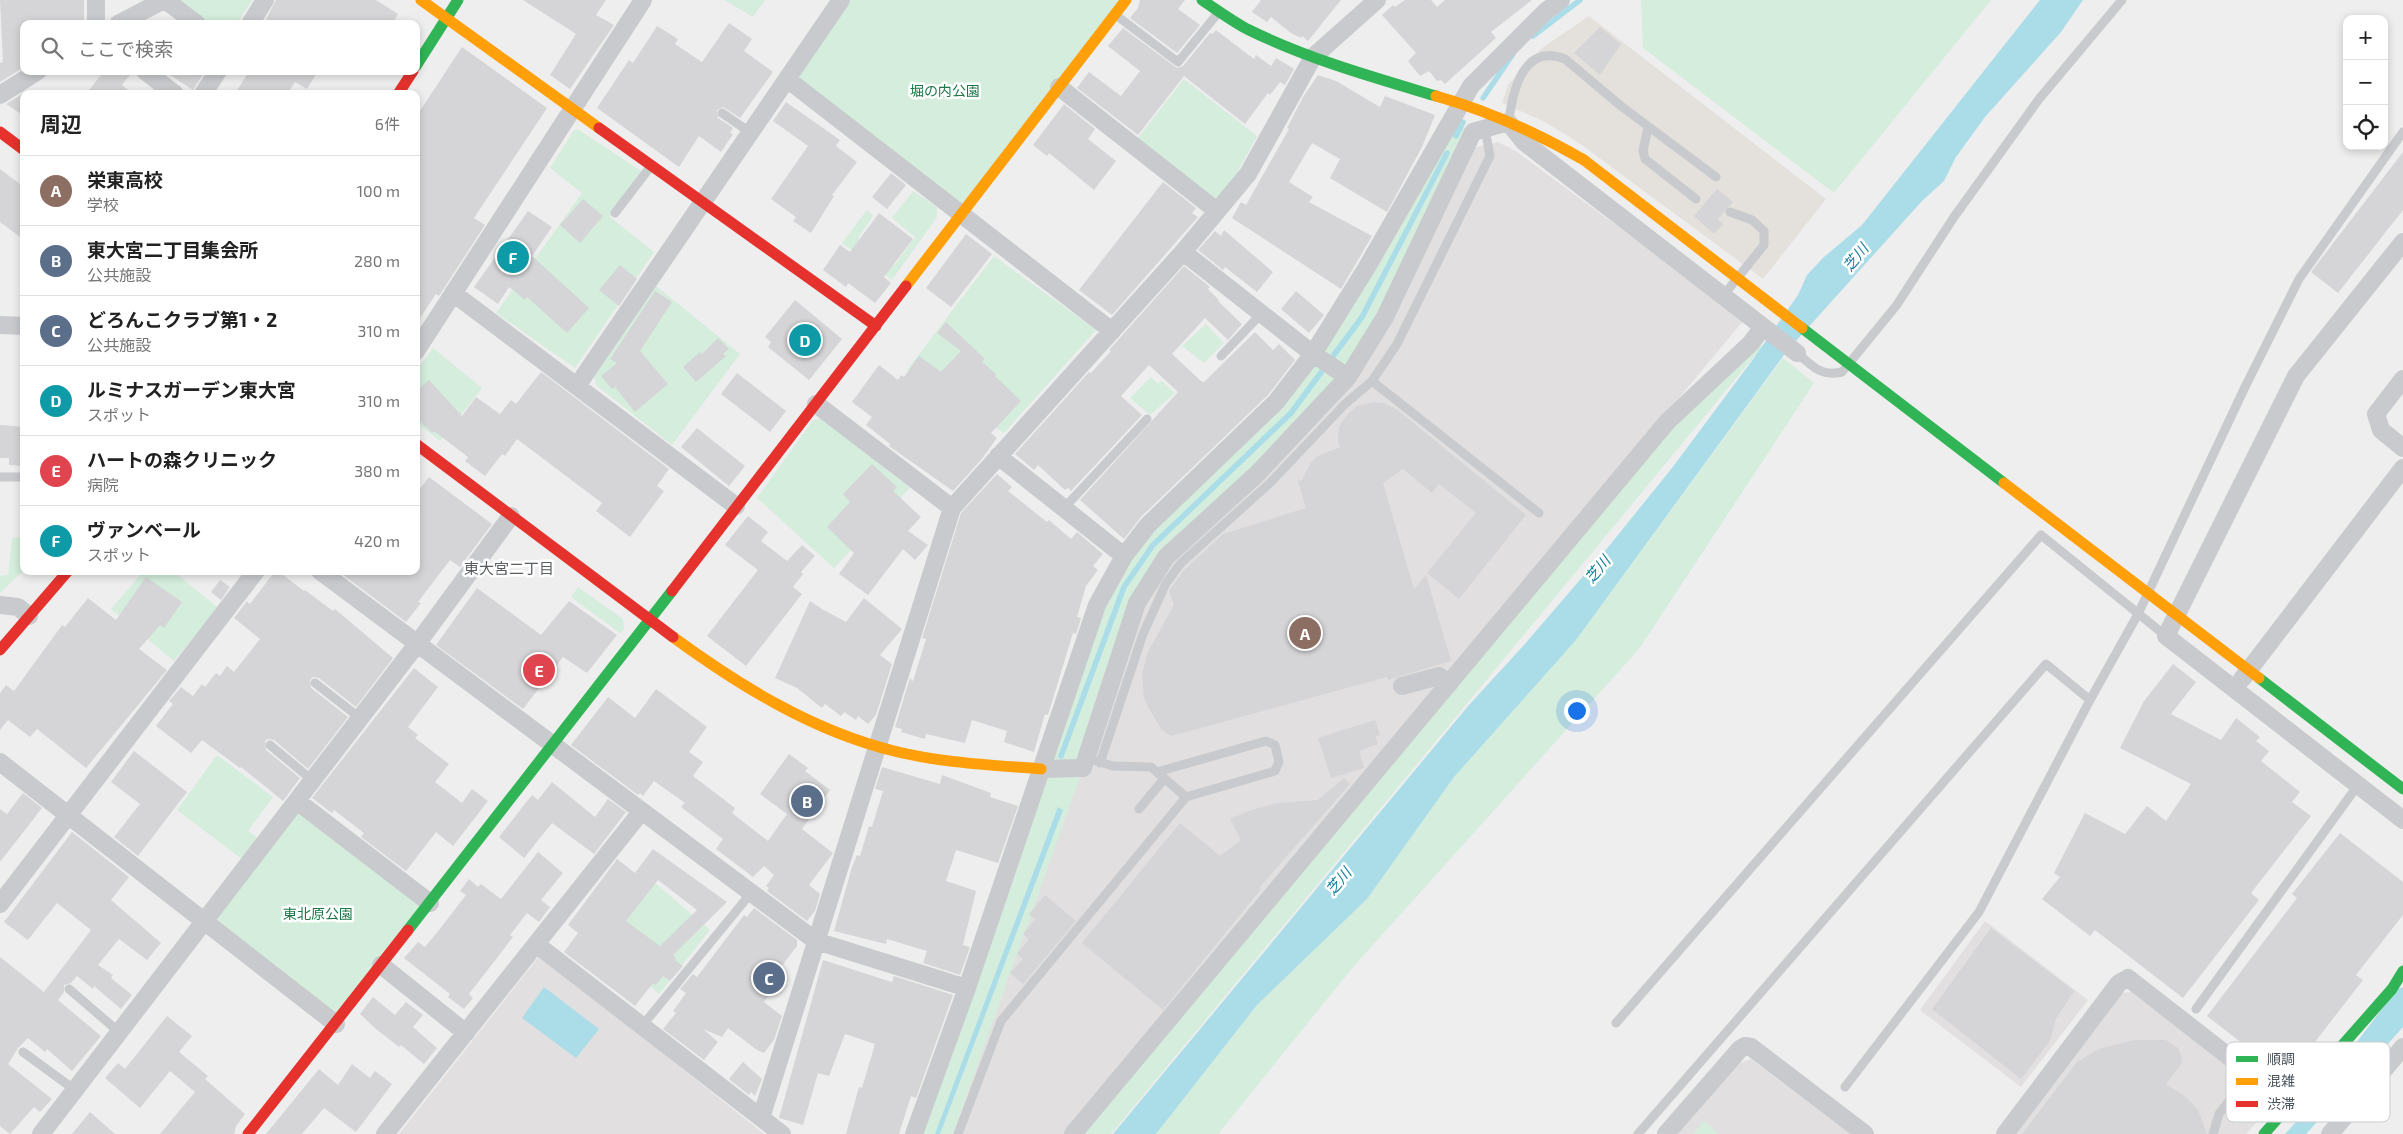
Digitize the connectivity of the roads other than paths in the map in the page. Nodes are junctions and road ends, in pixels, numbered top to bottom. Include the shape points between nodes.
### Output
1 (96, 0) edge
2 (165, 0) edge
3 (265, 0) edge
4 (421, 0) edge
5 (458, 0) edge
6 (643, 0) edge
7 (841, 0) edge
8 (1126, 0) edge
9 (1202, 0) edge
10 (1377, 0) edge
11 (1561, 0) edge
12 (2122, 0) edge
13 (435, 9) edge
14 (1219, 12) junction
15 (1115, 14) junction
16 (447, 18) junction
17 (96, 20) edge
18 (126, 20) edge
19 (192, 20) edge
20 (252, 20) edge
21 (1313, 57) junction
22 (420, 60) edge
23 (32, 75) edge
24 (150, 75) edge
25 (215, 75) edge
26 (410, 75) edge
27 (787, 80) junction
28 (1060, 87) junction
29 (170, 90) edge
30 (206, 90) edge
31 (401, 90) edge
32 (0, 95) edge
33 (1470, 107) junction
34 (570, 109) junction
35 (722, 113) dead end
36 (1508, 122) junction
37 (1648, 127) junction
38 (1485, 129) junction
39 (0, 132) edge
40 (2403, 132) edge
41 (750, 133) junction
42 (20, 147) edge
43 (651, 166) junction
44 (1716, 177) dead end
45 (1696, 199) dead end
46 (702, 203) junction
47 (1217, 211) junction
48 (1730, 212) dead end
49 (615, 213) dead end
50 (961, 215) junction
51 (2403, 242) edge
52 (1184, 252) junction
53 (454, 293) junction
54 (1723, 296) junction
55 (1262, 313) junction
56 (0, 325) edge
57 (20, 326) edge
58 (876, 326) junction
59 (1765, 328) junction
60 (1112, 331) junction
61 (420, 346) edge
62 (1797, 353) joint
63 (1221, 356) dead end
64 (1318, 357) junction
65 (1348, 377) junction
66 (2403, 378) edge
67 (1372, 381) junction
68 (577, 386) junction
69 (1364, 388) junction
70 (816, 404) junction
71 (1148, 419) dead end
72 (420, 447) edge
73 (2403, 448) edge
74 (998, 456) junction
75 (2403, 468) edge
76 (0, 477) edge
77 (20, 477) edge
78 (736, 506) junction
79 (952, 508) junction
80 (1064, 508) junction
81 (1539, 513) dead end
82 (511, 516) junction
83 (1124, 556) junction
84 (63, 575) edge
85 (253, 575) edge
86 (325, 575) edge
87 (17, 609) edge
88 (2138, 614) junction
89 (650, 619) junction
90 (2166, 636) junction
91 (417, 644) junction
92 (0, 650) edge
93 (315, 683) dead end
94 (1449, 684) junction
95 (1402, 686) dead end
96 (2234, 689) junction
97 (2090, 700) junction
98 (360, 718) junction
99 (270, 745) dead end
100 (553, 745) junction
101 (877, 747) junction
102 (1093, 761) junction
103 (0, 762) edge
104 (1041, 769) junction
105 (1161, 775) junction
106 (312, 780) junction
107 (2358, 785) junction
108 (2403, 789) edge
109 (1186, 797) junction
110 (297, 801) junction
111 (1139, 809) dead end
112 (641, 812) junction
113 (68, 815) junction
114 (2403, 820) edge
115 (751, 892) junction
116 (430, 903) junction
117 (0, 904) edge
118 (204, 921) junction
119 (816, 941) junction
120 (536, 944) junction
121 (381, 966) junction
122 (2403, 971) edge
123 (967, 988) junction
124 (69, 989) dead end
125 (2196, 1009) dead end
126 (336, 1024) junction
127 (1616, 1024) dead end
128 (642, 1026) junction
129 (119, 1032) junction
130 (466, 1033) junction
131 (2345, 1042) edge
132 (2403, 1047) edge
133 (22, 1052) dead end
134 (2226, 1054) edge
135 (2390, 1063) edge
136 (1845, 1087) dead end
137 (75, 1090) junction
138 (2226, 1105) edge
139 (761, 1118) junction
140 (2275, 1122) edge
141 (2341, 1122) edge
142 (41, 1134) edge
143 (248, 1134) edge
144 (385, 1134) edge
145 (782, 1134) edge
146 (914, 1134) edge
147 (958, 1134) edge
148 (1073, 1134) edge
149 (1638, 1134) edge
150 (1666, 1134) edge
151 (1865, 1134) edge
152 (2005, 1134) edge
153 (2213, 1134) edge
154 (2264, 1134) edge
155 (2331, 1134) edge

1 - 17 street
2 - 18 street
2 - 19 street
3 - 20 street
4 - 13 street
5 - 16 street
6 - 34 street
7 - 27 street
8 - 15 street
9 - 14 street
10 - 21 street
11 - 33 street via 1471,86
12 - 62 lane via 2039,99 1954,217 1896,306 1842,372 1830,375 1820,372
13 - 16 street
14 - 15 lane via 1178,62
14 - 21 street via 1271,42
15 - 28 street
16 - 22 street
16 - 34 street
21 - 33 street
21 - 47 street via 1248,174
23 - 32 street
24 - 29 street
25 - 30 street
26 - 31 street
27 - 41 street
27 - 50 street
28 - 47 street
28 - 50 street
33 - 36 street
33 - 64 street via 1367,267
34 - 43 street
34 - 53 street
35 - 41 lane
36 - 37 lane via 1512,93 1520,75 1532,62 1548,54 1566,59
36 - 38 street
36 - 54 street via 1524,142
36 - 108 street, bridge via 1561,144 1584,160
37 - 44 lane
37 - 45 lane via 1643,151 1645,159
38 - 65 street via 1473,132 1385,317
38 - 67 lane via 1490,156 1397,344
39 - 42 street
40 - 88 lane via 2299,279
41 - 46 street
43 - 46 street
43 - 49 lane
46 - 58 street
46 - 68 street
47 - 52 street
48 - 54 lane via 1752,220 1764,231 1764,245
50 - 58 street
50 - 60 street
51 - 90 street via 2296,376
52 - 55 street
52 - 60 street
53 - 61 street
53 - 68 street
54 - 59 street
55 - 63 lane
55 - 64 street
56 - 57 street
58 - 70 street
59 - 62 street
59 - 94 street via 1667,422
60 - 74 street
64 - 65 street
64 - 83 street via 1276,402 1159,514
65 - 69 lane
65 - 102 street via 1258,473 1166,557 1151,578 1138,603
66 - 73 street via 2376,414 2381,430
67 - 69 lane
67 - 81 lane
68 - 78 street
69 - 102 lane via 1166,583
70 - 78 street
70 - 79 street
71 - 80 lane
72 - 82 street
74 - 79 street
74 - 80 street
75 - 96 street
76 - 77 lane
78 - 89 street
79 - 101 street
80 - 83 street
82 - 89 street
82 - 91 street
83 - 104 street via 1097,605
84 - 87 street
85 - 113 street
86 - 91 street
87 - 92 street
88 - 90 lane
88 - 97 lane
88 - 127 lane via 2042,535
89 - 100 street
89 - 101 street via 751,691 793,714
90 - 96 street
91 - 98 street
91 - 100 street
93 - 98 lane
94 - 95 street via 1439,676
94 - 148 street
96 - 107 street
97 - 136 lane via 1979,912
97 - 149 lane via 2046,664
98 - 106 street
99 - 106 lane
100 - 112 street
100 - 116 street
101 - 104 street via 938,758
101 - 119 street
102 - 104 street via 1083,768
102 - 105 lane via 1113,766 1151,767
103 - 113 street
104 - 123 street
105 - 109 lane
105 - 109 lane via 1266,741 1275,746 1279,762 1275,771
105 - 111 lane
106 - 110 street
107 - 114 street
107 - 125 lane
109 - 147 lane via 1001,1021
110 - 116 street
110 - 118 street
112 - 115 street
112 - 120 street
113 - 117 street
113 - 118 street
115 - 119 street
115 - 128 lane
116 - 121 street
118 - 126 street
118 - 129 street
119 - 123 street
119 - 139 street
120 - 128 street
120 - 130 street
121 - 126 street
121 - 130 street
122 - 131 street
123 - 146 street
124 - 129 lane
126 - 143 street
128 - 139 street
129 - 137 street
130 - 144 street
132 - 135 street
133 - 137 lane
134 - 152 street via 2128,978 2124,979
137 - 142 street
138 - 153 lane via 2219,1114
139 - 145 street
140 - 154 street
141 - 155 street
150 - 151 street via 1746,1046

